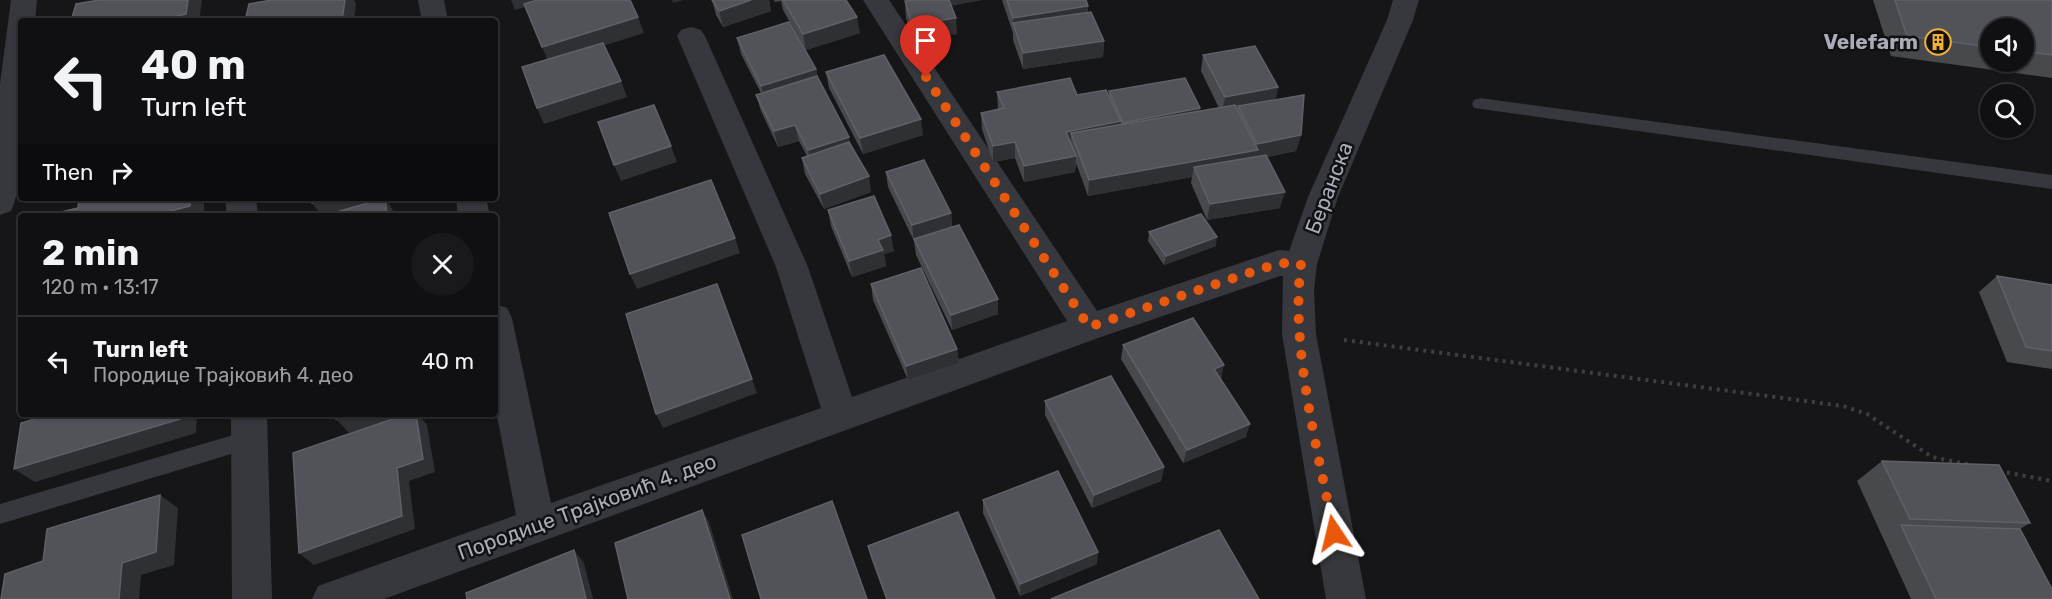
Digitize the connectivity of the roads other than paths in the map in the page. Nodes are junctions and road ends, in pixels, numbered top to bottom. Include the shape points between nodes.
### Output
1 (24, 0) edge
2 (431, 0) edge
3 (876, 0) edge
4 (1406, 0) edge
5 (22, 18) edge
6 (434, 18) edge
7 (691, 36) dead end
8 (18, 51) edge
9 (1480, 104) dead end
10 (2052, 182) edge
11 (0, 203) edge
12 (1301, 264) junction
13 (1089, 327) junction
14 (498, 333) edge
15 (841, 416) junction
16 (250, 427) edge
17 (0, 514) edge
18 (537, 525) junction
19 (252, 599) edge
20 (332, 599) edge
21 (1346, 599) edge

1 - 5 street
2 - 6 street
3 - 13 street
4 - 12 street, Беранска via 1323,197
7 - 15 street via 792,267
8 - 11 street
9 - 10 lane
12 - 13 street, Породице Трајковић 4. део via 1280,263
12 - 21 street, Беранска via 1299,334
13 - 15 street, Породице Трајковић 4. део
14 - 18 street
15 - 18 street, Породице Трајковић 4. део
16 - 17 lane
16 - 19 street
18 - 20 street, Породице Трајковић 4. део

